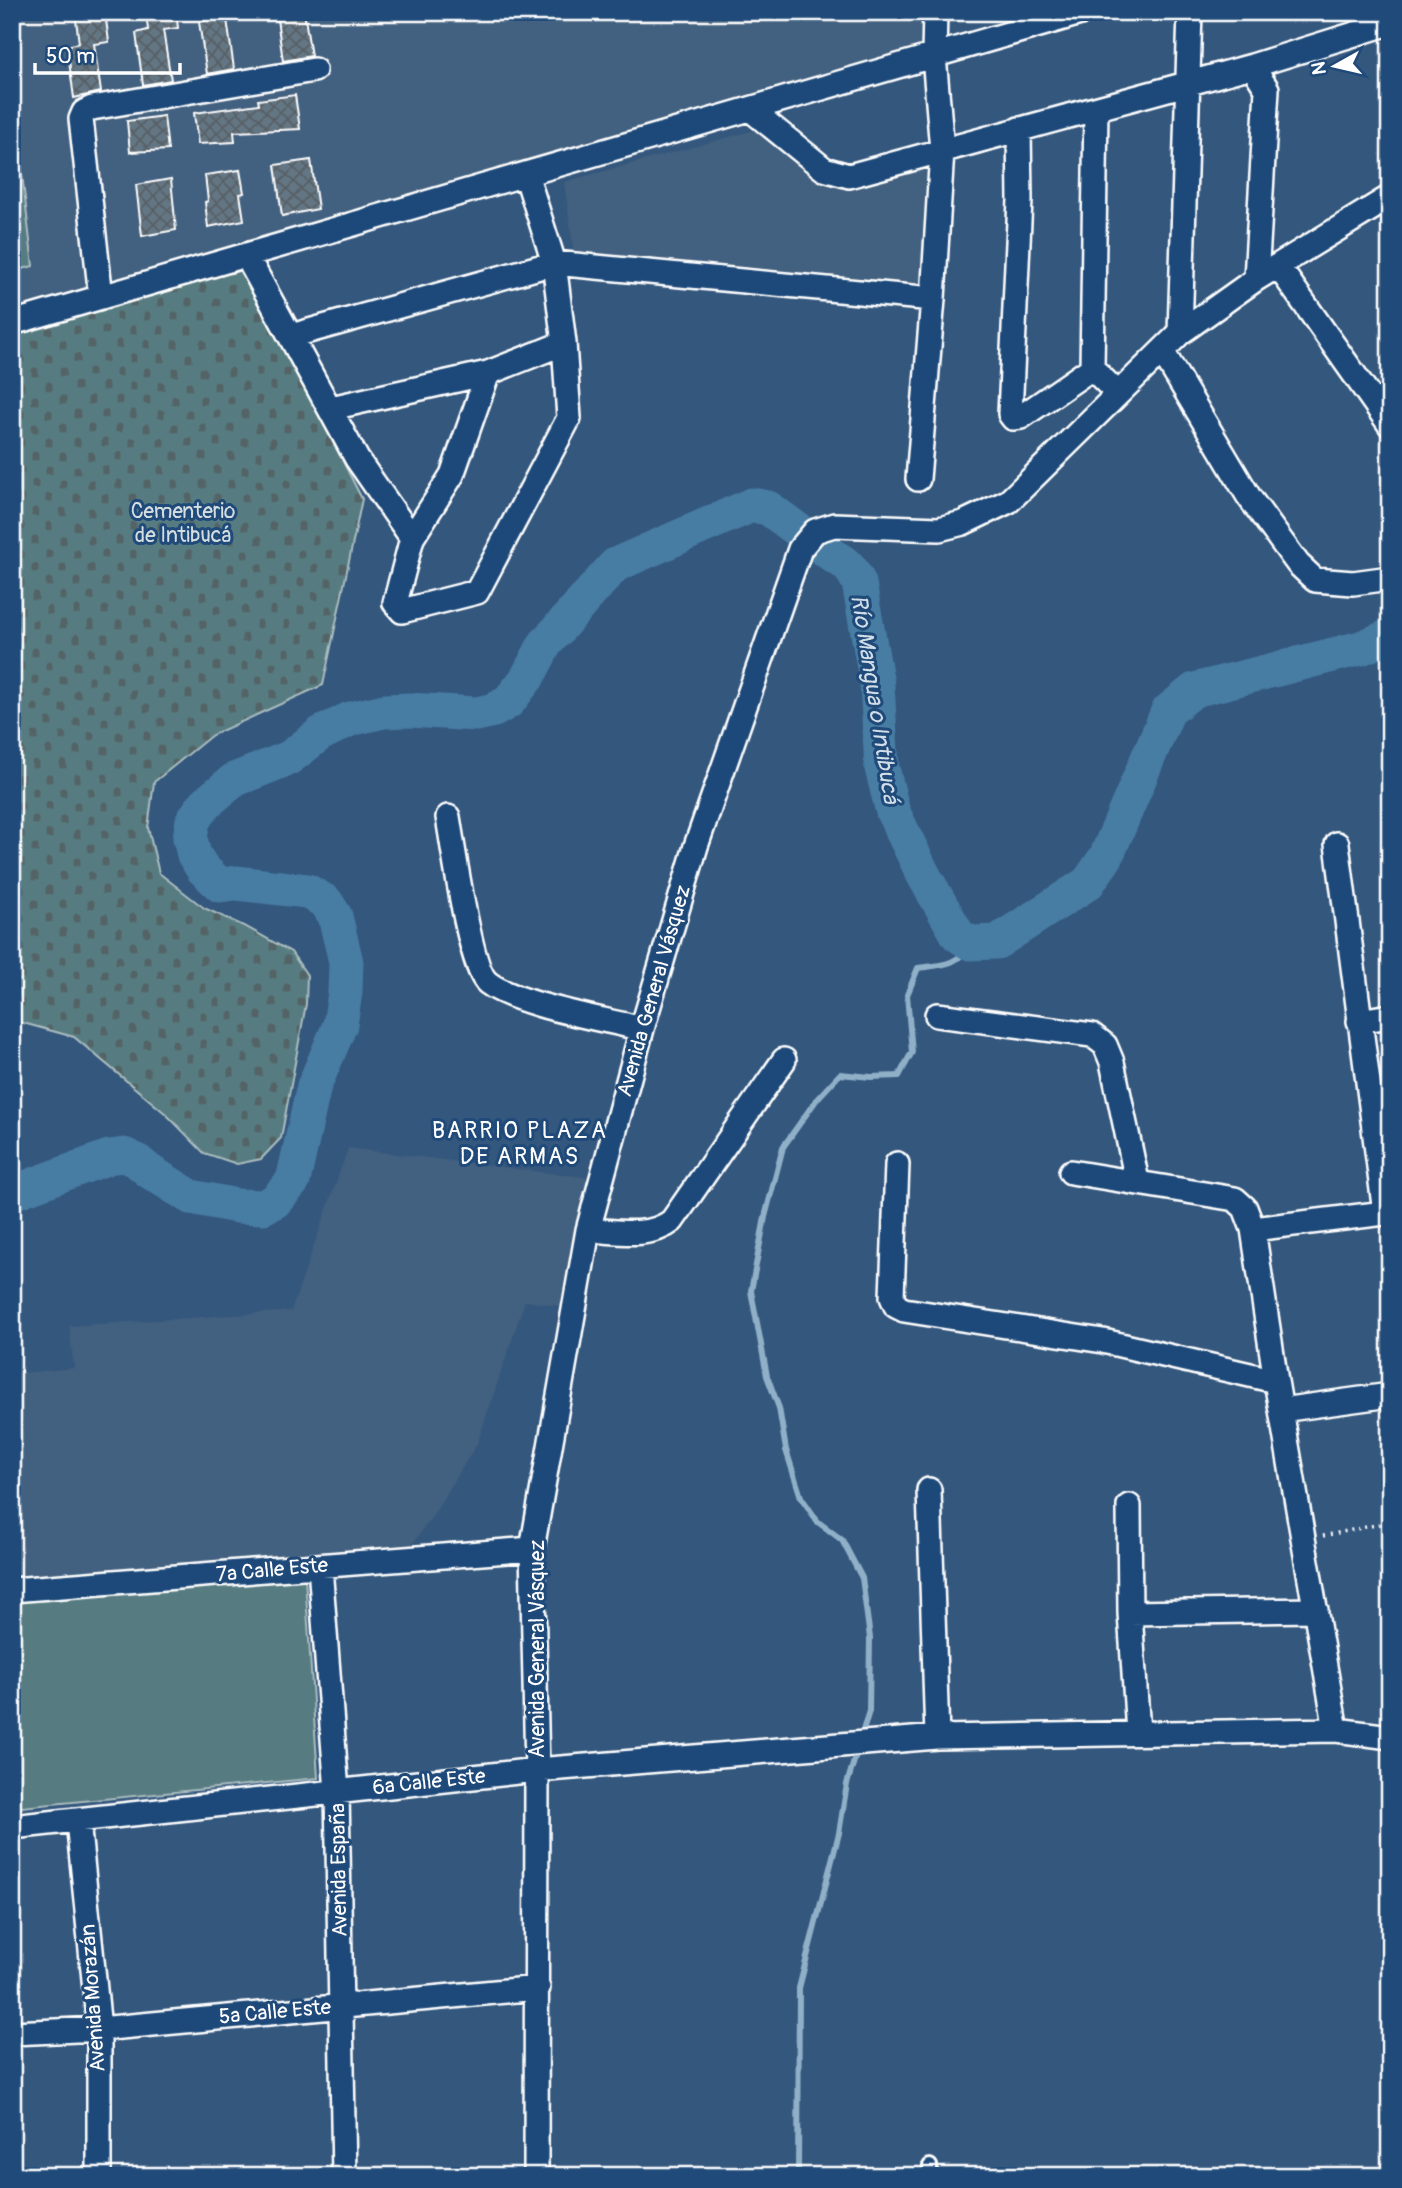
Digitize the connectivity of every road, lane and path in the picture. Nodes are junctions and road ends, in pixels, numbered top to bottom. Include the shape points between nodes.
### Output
1 (935, 12) edge
2 (1084, 12) edge
3 (1190, 12) edge
4 (1390, 23) edge
5 (934, 56) junction
6 (1252, 66) junction
7 (314, 70) dead end
8 (1186, 83) junction
9 (1096, 108) junction
10 (750, 109) junction
11 (1019, 130) junction
12 (942, 150) junction
13 (526, 174) junction
14 (1390, 197) edge
15 (246, 255) junction
16 (554, 263) junction
17 (1278, 266) junction
18 (1256, 279) junction
19 (101, 297) junction
20 (933, 299) junction
21 (12, 323) edge
22 (1180, 332) junction
23 (291, 336) junction
24 (564, 343) junction
25 (1162, 351) junction
26 (1092, 368) junction
27 (488, 373) junction
28 (1117, 393) junction
29 (331, 408) junction
30 (1390, 425) edge
31 (918, 479) dead end
32 (412, 538) junction
33 (1390, 578) edge
34 (448, 817) dead end
35 (1337, 844) dead end
36 (937, 1015) dead end
37 (1390, 1016) edge
38 (1359, 1021) junction
39 (642, 1029) junction
40 (784, 1060) dead end
41 (897, 1164) dead end
42 (1071, 1172) dead end
43 (1137, 1181) junction
44 (1387, 1212) edge
45 (1253, 1229) junction
46 (588, 1230) junction
47 (1276, 1381) junction
48 (1390, 1395) edge
49 (1281, 1410) junction
50 (929, 1490) dead end
51 (1129, 1506) dead end
52 (1390, 1522) edge
53 (1303, 1540) junction
54 (532, 1549) junction
55 (320, 1566) junction
56 (12, 1590) edge
57 (1315, 1610) junction
58 (1130, 1613) junction
59 (1336, 1730) junction
60 (1138, 1733) junction
61 (937, 1737) junction
62 (1390, 1737) edge
63 (537, 1770) junction
64 (337, 1793) junction
65 (78, 1821) junction
66 (12, 1827) edge
67 (538, 1988) junction
68 (343, 2005) junction
69 (99, 2029) junction
70 (12, 2034) edge
71 (99, 2176) edge
72 (344, 2176) edge
73 (536, 2176) edge

1 - 5 street
2 - 5 street
3 - 8 street
4 - 6 street
5 - 10 street
5 - 12 street
6 - 8 street
6 - 18 street via 1267,89
7 - 19 street via 84,113 81,119
8 - 9 street
8 - 22 street
9 - 11 street
9 - 26 street
10 - 12 street via 824,169 849,176
10 - 13 street
11 - 12 street
11 - 26 street via 1010,414 1017,419 1028,413
12 - 20 street
13 - 15 street
13 - 16 street
14 - 17 street, Avenida General Vásquez
15 - 19 street
15 - 23 street
16 - 20 street
16 - 23 street
16 - 24 street
17 - 18 street, Avenida General Vásquez
17 - 30 street
18 - 22 street, Avenida General Vásquez
19 - 21 street
20 - 31 street
22 - 25 street, Avenida General Vásquez
23 - 29 street
24 - 27 street
24 - 32 street via 569,418 477,592 402,611 398,608 395,603
25 - 28 street, Avenida General Vásquez
25 - 33 street via 1249,497 1298,564 1315,580 1353,583
26 - 28 street
27 - 29 street
27 - 32 street via 452,475
28 - 39 street, Avenida General Vásquez via 1009,500 963,523 939,529 834,525 807,540 696,846
29 - 32 street via 357,459
34 - 39 street via 474,954 486,982 521,999
35 - 38 street
36 - 43 street via 1092,1035 1105,1045
37 - 38 street
38 - 44 street
39 - 46 street, Avenida General Vásquez
40 - 46 street via 672,1221 643,1233
41 - 47 street via 892,1297 896,1306 1103,1340
42 - 43 street
43 - 45 street via 1235,1199 1245,1208
44 - 45 street
45 - 47 street
46 - 54 street, Avenida General Vásquez
47 - 49 street
48 - 49 street
49 - 53 street
50 - 61 street
51 - 58 street
52 - 53 path
53 - 57 street
54 - 55 street, 7a Calle Este
54 - 63 street, Avenida General Vásquez
55 - 56 street, 7a Calle Este
55 - 64 street, Avenida España
57 - 58 street
57 - 59 street
58 - 60 street
59 - 60 street, 6a Calle Este
59 - 62 street, 6a Calle Este
60 - 61 street, 6a Calle Este
61 - 63 street, 6a Calle Este
63 - 64 street, 6a Calle Este
63 - 67 street, Avenida General Vásquez
64 - 65 street, 6a Calle Este
64 - 68 street, Avenida España
65 - 66 street, 6a Calle Este
65 - 69 street, Avenida Morazán
67 - 68 street, 5a Calle Este
67 - 73 street, Avenida General Vásquez
68 - 69 street, 5a Calle Este
68 - 72 street, Avenida España
69 - 70 street, 5a Calle Este
69 - 71 street, Avenida Morazán

